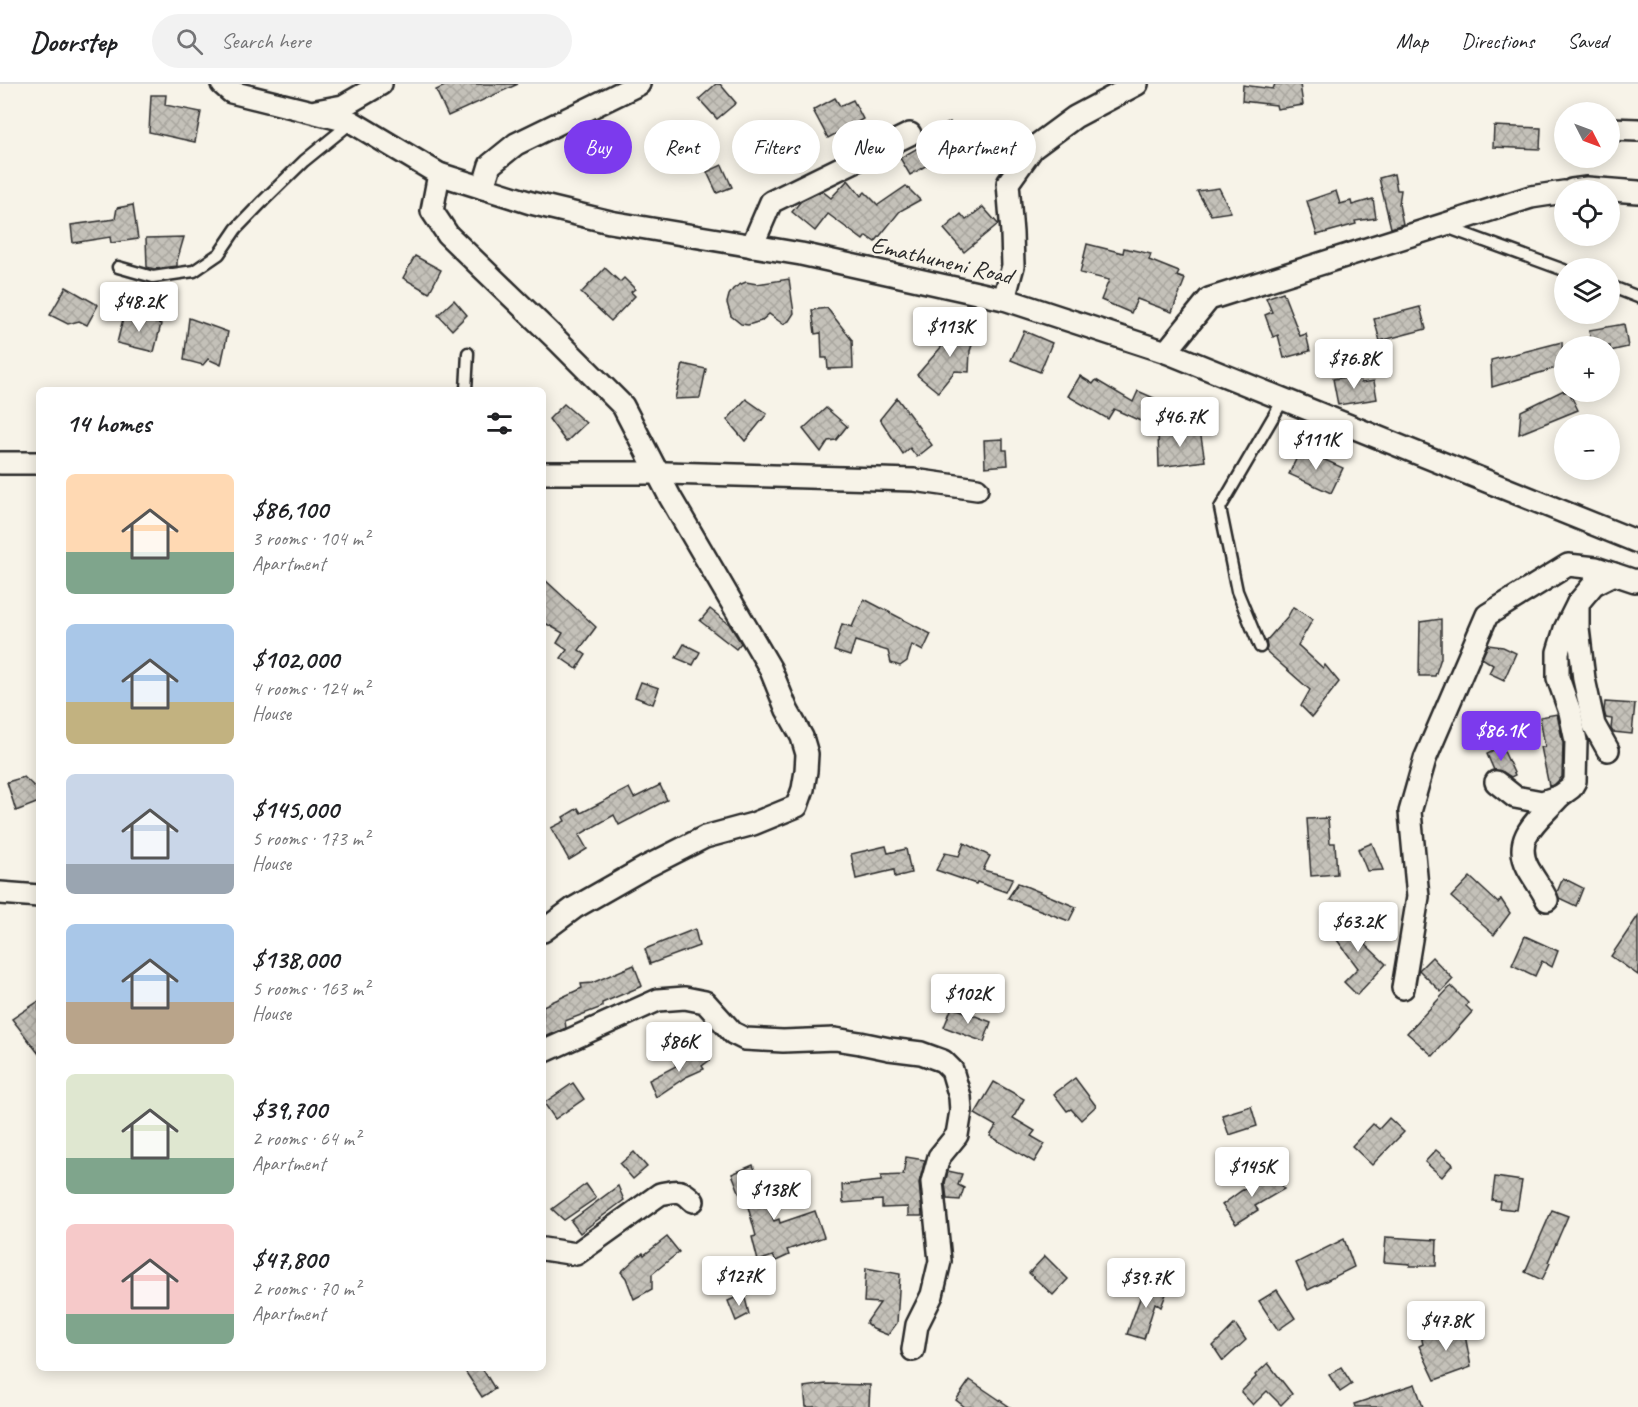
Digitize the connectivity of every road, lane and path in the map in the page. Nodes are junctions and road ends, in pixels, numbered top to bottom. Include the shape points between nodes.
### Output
1 (222, 84) edge
2 (381, 84) edge
3 (639, 84) edge
4 (1137, 84) edge
5 (313, 112) junction
6 (352, 122) junction
7 (1620, 129) edge
8 (1638, 130) edge
9 (910, 134) dead end
10 (439, 174) junction
11 (1638, 177) edge
12 (1620, 181) edge
13 (483, 188) junction
14 (1620, 191) edge
15 (1638, 192) edge
16 (1554, 194) edge
17 (1443, 225) junction
18 (752, 246) junction
19 (1554, 266) edge
20 (118, 267) dead end
21 (1620, 290) edge
22 (1638, 297) edge
23 (1004, 300) junction
24 (1166, 352) junction
25 (468, 353) dead end
26 (466, 387) edge
27 (1283, 400) junction
28 (0, 463) edge
29 (36, 463) edge
30 (546, 473) edge
31 (657, 473) junction
32 (976, 489) dead end
33 (1638, 542) edge
34 (1614, 574) junction
35 (1638, 580) edge
36 (1578, 603) junction
37 (1260, 647) dead end
38 (1608, 750) dead end
39 (1496, 782) dead end
40 (1560, 796) junction
41 (0, 893) edge
42 (36, 896) edge
43 (1548, 900) dead end
44 (546, 930) edge
45 (1403, 988) dead end
46 (546, 1051) edge
47 (693, 1201) dead end
48 (546, 1249) edge
49 (913, 1350) dead end

1 - 5 street, Emathuneni Road via 231,92
2 - 5 street via 343,105
3 - 13 street via 516,144 490,165
4 - 23 street via 1075,117 1033,148 1008,183 1013,266
5 - 6 street, Emathuneni Road
6 - 10 street, Emathuneni Road
6 - 20 lane via 262,201 219,254 194,271 153,277
7 - 8 street
9 - 18 street via 771,202
10 - 13 street, Emathuneni Road
10 - 31 street via 432,211 448,235 623,406
11 - 12 street
13 - 18 street, Emathuneni Road via 610,222
14 - 15 street
16 - 17 street
17 - 19 lane
17 - 24 street via 1209,299
18 - 23 street, Emathuneni Road
21 - 22 lane
23 - 24 street, Emathuneni Road
24 - 27 street, Emathuneni Road
25 - 26 lane
27 - 33 street, Emathuneni Road
27 - 37 lane via 1220,508 1237,591
28 - 29 street
30 - 31 street
31 - 32 street via 914,480
31 - 44 street via 770,668 802,737 807,754 803,789 797,806 753,824 705,837 574,908
34 - 35 street
34 - 36 street via 1594,584
34 - 45 street via 1568,565 1487,615 1425,759 1410,812 1418,897
36 - 38 street via 1584,679 1594,725
36 - 40 street via 1558,652 1558,678 1576,741 1575,782
39 - 40 street via 1515,797 1533,801
40 - 43 street via 1532,825 1524,837 1522,852 1526,866
41 - 42 street
46 - 49 street via 658,1000 685,998 705,1002 733,1033 745,1039 835,1039 943,1060 952,1070 961,1110 957,1135 939,1157 932,1182 940,1261 932,1295 917,1325
47 - 48 street via 686,1193 660,1194 576,1254

